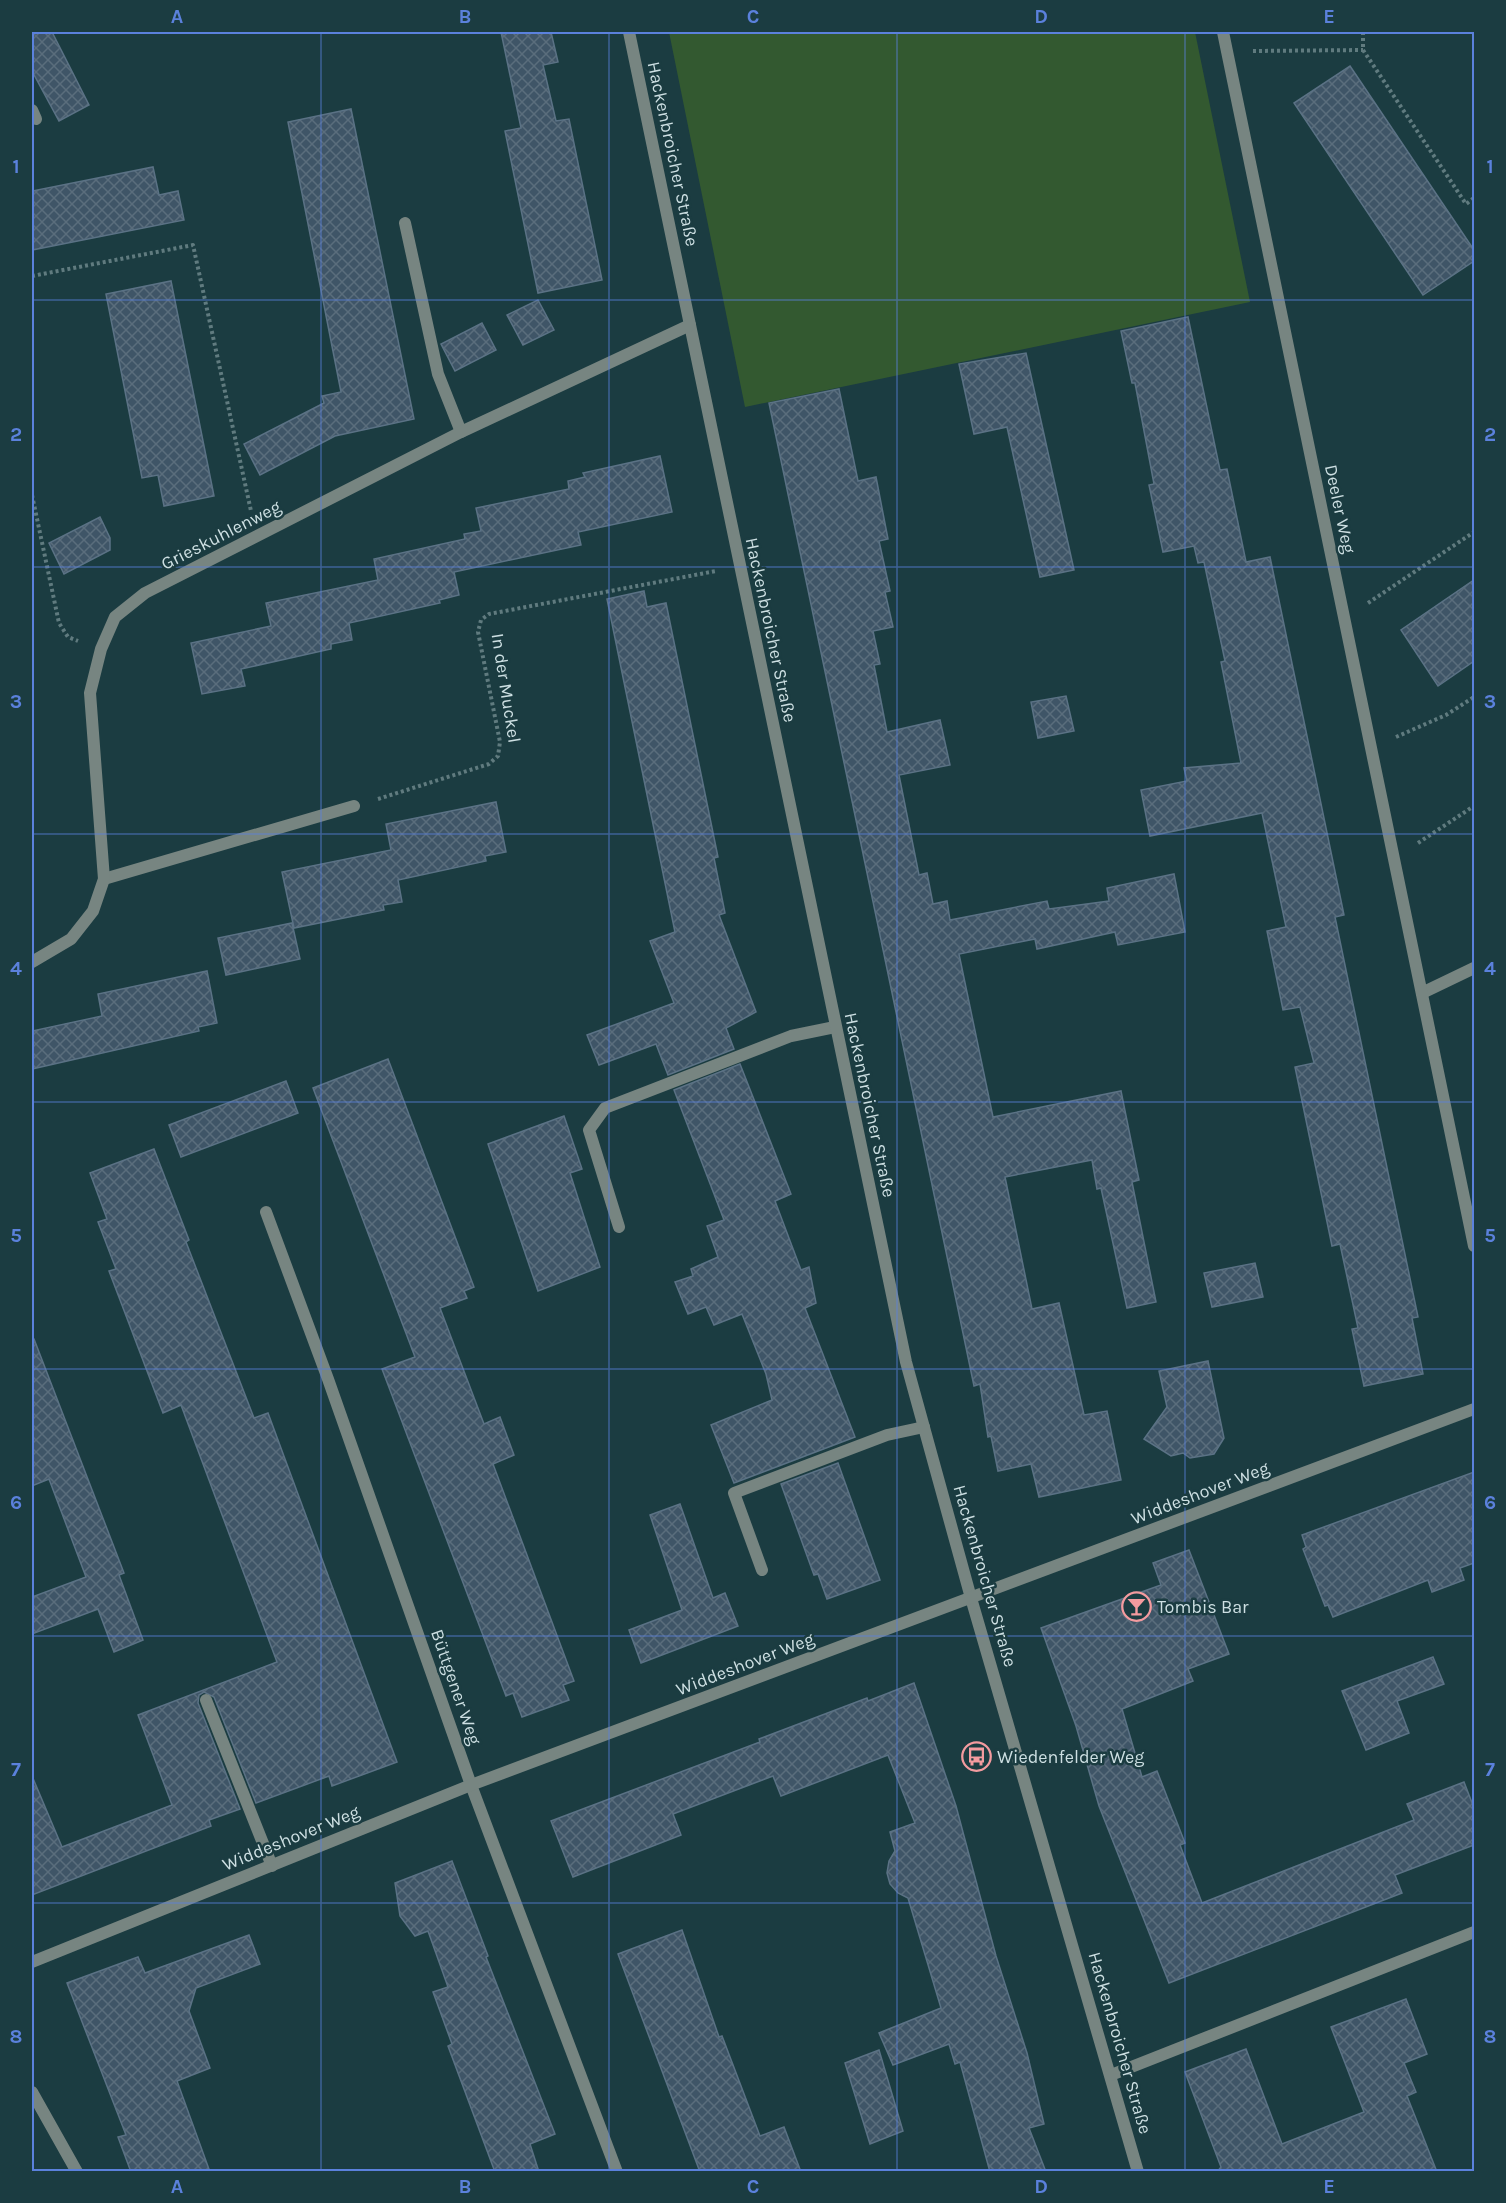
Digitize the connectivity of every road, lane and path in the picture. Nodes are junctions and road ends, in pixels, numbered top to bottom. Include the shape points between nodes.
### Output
1 (629, 32) edge
2 (1223, 32) edge
3 (1363, 32) edge
4 (1363, 50) junction
5 (1227, 51) junction
6 (1474, 198) edge
7 (405, 223) dead end
8 (32, 276) edge
9 (690, 324) junction
10 (461, 432) junction
11 (32, 495) edge
12 (1474, 532) edge
13 (257, 537) junction
14 (739, 566) junction
15 (1344, 619) junction
16 (101, 649) junction
17 (1474, 697) edge
18 (1370, 742) junction
19 (354, 806) joint
20 (1474, 806) edge
21 (1394, 859) junction
22 (104, 879) junction
23 (32, 962) edge
24 (1474, 968) edge
25 (1422, 993) junction
26 (835, 1028) junction
27 (266, 1212) dead end
28 (618, 1227) dead end
29 (1474, 1246) edge
30 (1474, 1409) edge
31 (924, 1426) junction
32 (762, 1570) dead end
33 (971, 1598) junction
34 (206, 1700) dead end
35 (471, 1785) junction
36 (272, 1866) junction
37 (1474, 1932) edge
38 (32, 1962) edge
39 (1111, 2075) junction
40 (32, 2092) edge
41 (77, 2172) edge
42 (617, 2172) edge
43 (1138, 2172) edge

1 - 9 street, Hackenbroicher Straße
2 - 5 street, Deeler Weg
3 - 4 path
4 - 5 path
4 - 6 path via 1466,204
5 - 15 street, Deeler Weg
7 - 10 street via 438,374
8 - 13 path via 193,244
9 - 10 street, Grieskuhlenweg
9 - 14 street, Hackenbroicher Straße
10 - 13 street, Grieskuhlenweg
11 - 16 path via 59,623 68,637
12 - 15 path
13 - 16 street, Grieskuhlenweg via 145,593 115,617
14 - 19 path, In der Muckel via 489,614 481,620 478,632 500,742 498,756 489,764
14 - 26 street, Hackenbroicher Straße
15 - 18 street, Deeler Weg
16 - 22 street, Grieskuhlenweg via 90,693
17 - 18 path via 1404,736
18 - 21 street, Deeler Weg
19 - 22 street
20 - 21 path
21 - 25 street, Deeler Weg
22 - 23 street, Grieskuhlenweg via 93,911 72,939
24 - 25 street
25 - 29 street, Deeler Weg
26 - 28 street via 791,1036 605,1108 589,1130
26 - 31 street, Hackenbroicher Straße via 906,1362
27 - 35 street, Büttgener Weg
30 - 33 street, Widdeshover Weg
31 - 32 street via 887,1435 734,1493
31 - 33 street, Hackenbroicher Straße
33 - 35 street, Widdeshover Weg
33 - 39 street, Hackenbroicher Straße
34 - 36 street
35 - 36 street, Widdeshover Weg
35 - 42 street, Büttgener Weg
36 - 38 street, Widdeshover Weg
37 - 39 street
39 - 43 street, Hackenbroicher Straße
40 - 41 street

